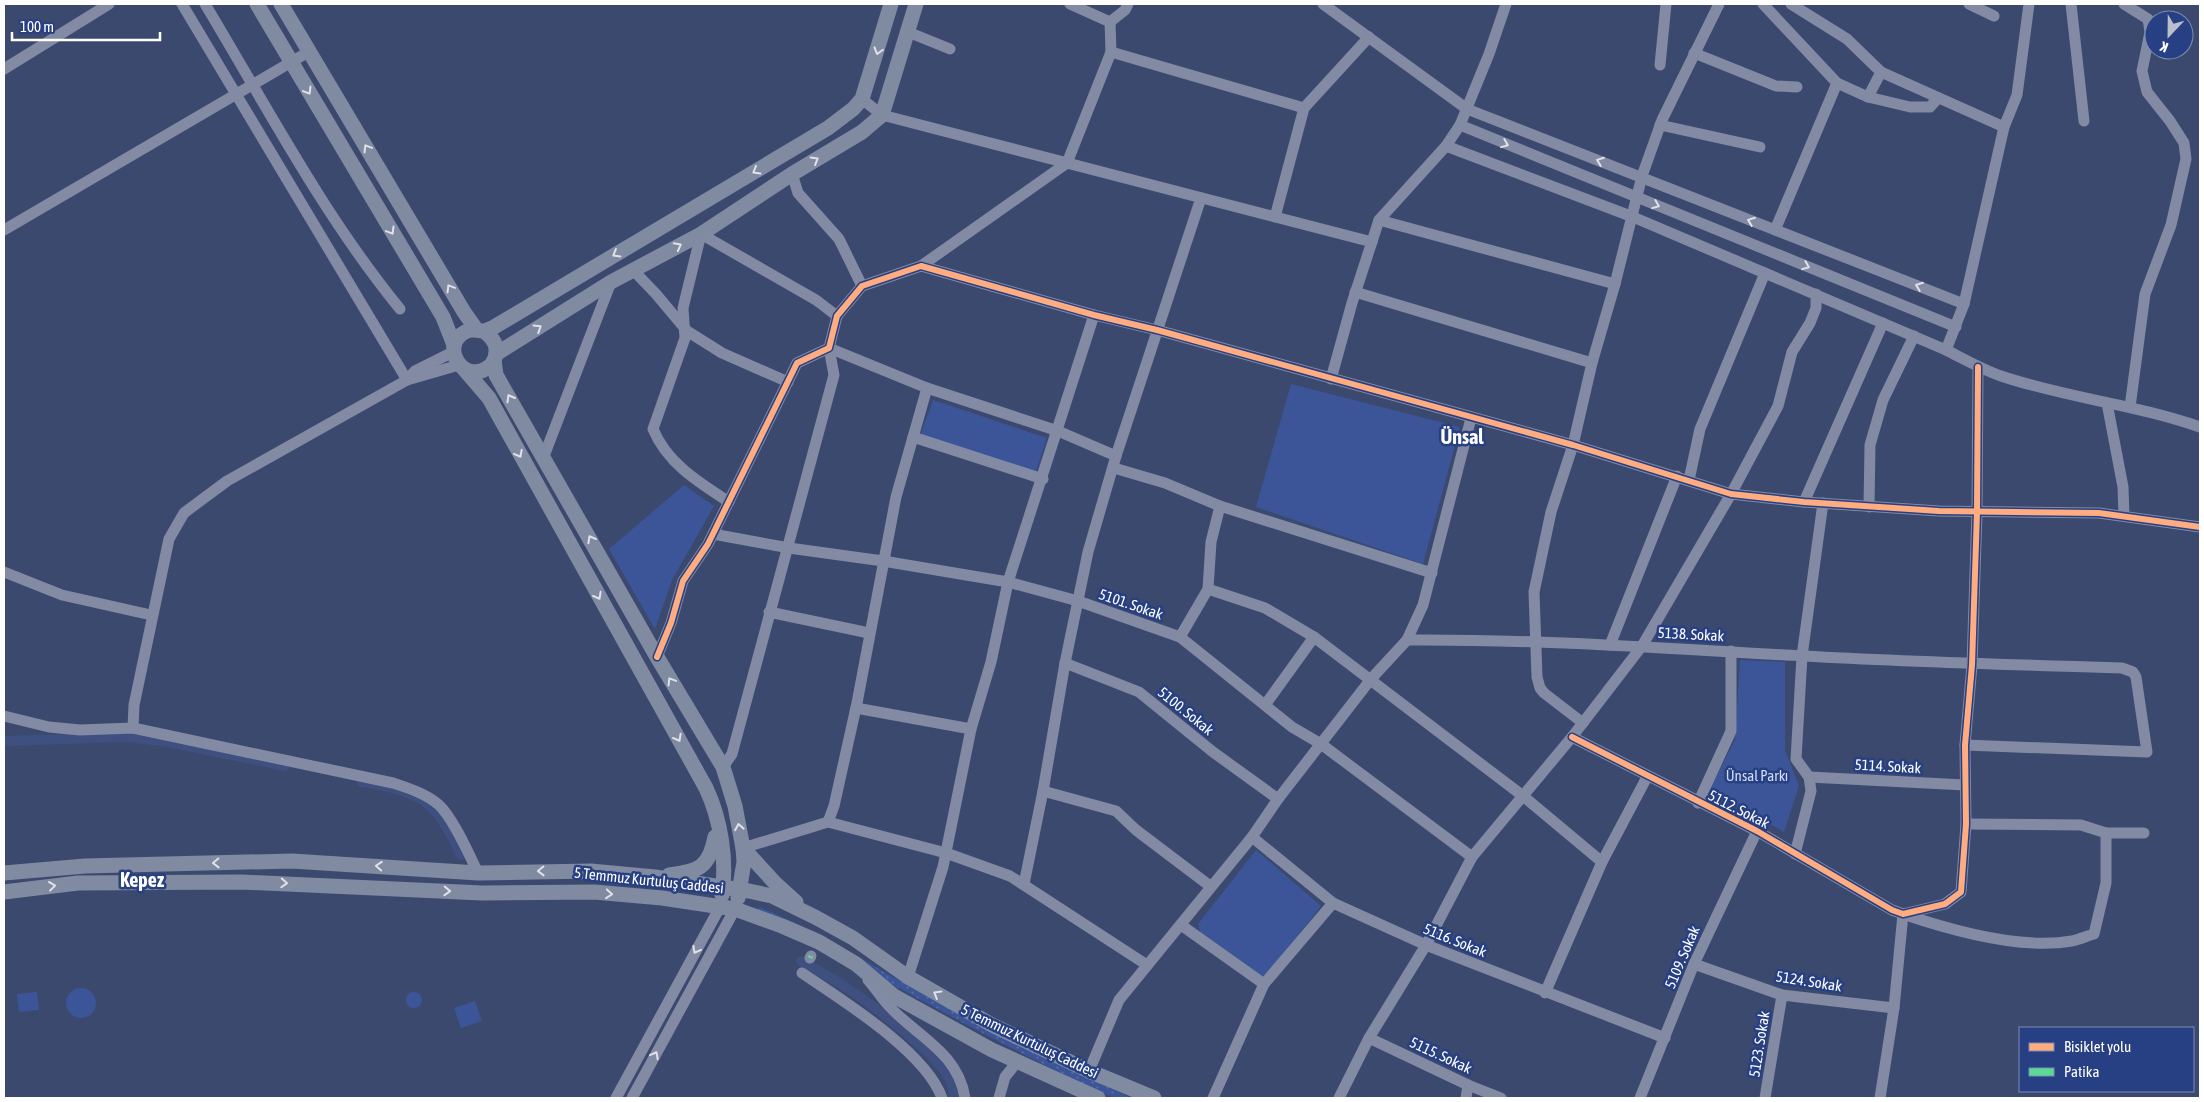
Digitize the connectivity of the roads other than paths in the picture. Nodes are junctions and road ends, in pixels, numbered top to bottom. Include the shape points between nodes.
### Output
1 (109, 4) edge
2 (182, 4) edge
3 (205, 4) edge
4 (257, 4) edge
5 (281, 4) edge
6 (891, 4) edge
7 (916, 4) edge
8 (1070, 4) edge
9 (1128, 4) edge
10 (1323, 4) edge
11 (1506, 4) edge
12 (1666, 4) edge
13 (1719, 4) edge
14 (1763, 4) edge
15 (1791, 4) edge
16 (1969, 4) edge
17 (2029, 4) edge
18 (2070, 4) edge
19 (2124, 4) edge
20 (1994, 16) dead end
21 (1110, 22) junction
22 (908, 32) junction
23 (1369, 37) junction
24 (950, 49) dead end
25 (310, 51) junction
26 (1111, 52) junction
27 (1694, 53) junction
28 (291, 62) junction
29 (1660, 65) dead end
30 (4, 69) edge
31 (1881, 72) junction
32 (1837, 82) junction
33 (254, 85) junction
34 (1797, 87) dead end
35 (237, 93) junction
36 (1868, 97) junction
37 (862, 98) junction
38 (1938, 98) junction
39 (1304, 108) junction
40 (1467, 109) junction
41 (882, 115) junction
42 (2084, 121) dead end
43 (1460, 125) junction
44 (1660, 125) junction
45 (2004, 127) junction
46 (1446, 146) junction
47 (1760, 147) dead end
48 (1067, 163) junction
49 (792, 174) junction
50 (1642, 178) junction
51 (1201, 198) junction
52 (1637, 198) junction
53 (1275, 217) junction
54 (1633, 217) junction
55 (1379, 220) junction
56 (4, 230) edge
57 (1775, 230) junction
58 (701, 234) junction
59 (1372, 242) junction
60 (921, 266) junction
61 (633, 270) junction
62 (1765, 273) junction
63 (611, 282) junction
64 (1615, 284) junction
65 (862, 286) junction
66 (1355, 292) junction
67 (1816, 294) junction
68 (1964, 304) junction
69 (400, 309) dead end
70 (1094, 315) junction
71 (837, 316) junction
72 (1883, 324) junction
73 (684, 326) junction
74 (1956, 327) junction
75 (480, 330) junction
76 (1157, 330) junction
77 (1914, 336) junction
78 (828, 348) junction
79 (1946, 350) junction
80 (495, 357) junction
81 (458, 358) junction
82 (1592, 363) junction
83 (1978, 367) junction
84 (1331, 379) junction
85 (407, 380) junction
86 (788, 382) junction
87 (928, 388) junction
88 (2107, 403) junction
89 (2130, 407) junction
90 (1471, 418) junction
91 (2200, 427) edge
92 (1058, 431) junction
93 (913, 437) junction
94 (1573, 445) junction
95 (544, 456) junction
96 (1116, 456) junction
97 (1114, 468) junction
98 (1677, 476) junction
99 (1043, 479) junction
100 (1689, 480) junction
101 (1731, 494) junction
102 (729, 502) junction
103 (1804, 502) junction
104 (1823, 504) junction
105 (1220, 506) junction
106 (1869, 506) junction
107 (1977, 512) junction
108 (2124, 516) junction
109 (2200, 527) edge
110 (713, 534) junction
111 (789, 548) junction
112 (883, 561) junction
113 (4, 572) edge
114 (1432, 572) junction
115 (1008, 582) junction
116 (1208, 589) junction
117 (1078, 601) junction
118 (769, 612) junction
119 (151, 615) junction
120 (869, 633) junction
121 (1180, 637) junction
122 (1314, 637) junction
123 (1408, 640) junction
124 (1536, 643) junction
125 (1610, 645) junction
126 (1642, 646) junction
127 (1731, 651) junction
128 (1802, 656) junction
129 (657, 657) junction
130 (1065, 663) junction
131 (1972, 665) junction
132 (1371, 679) junction
133 (1265, 705) junction
134 (856, 708) junction
135 (4, 716) edge
136 (1583, 723) junction
137 (132, 728) junction
138 (971, 729) junction
139 (1572, 737) junction
140 (1322, 744) junction
141 (1965, 745) junction
142 (723, 767) junction
143 (1647, 777) junction
144 (1809, 777) junction
145 (1965, 785) junction
146 (1043, 791) junction
147 (1523, 796) junction
148 (1278, 800) junction
149 (1698, 803) junction
150 (828, 822) junction
151 (718, 824) junction
152 (1966, 824) junction
153 (1757, 831) junction
154 (2106, 833) junction
155 (2144, 833) dead end
156 (1252, 837) junction
157 (743, 848) junction
158 (946, 853) junction
159 (1795, 854) junction
160 (1472, 857) junction
161 (1602, 862) junction
162 (4, 873) edge
163 (478, 873) junction
164 (655, 877) junction
165 (1024, 884) junction
166 (1210, 886) junction
167 (723, 887) junction
168 (740, 890) junction
169 (4, 892) edge
170 (1333, 903) junction
171 (720, 907) junction
172 (735, 909) junction
173 (1898, 912) junction
174 (815, 917) junction
175 (1181, 925) junction
176 (1426, 945) junction
177 (856, 964) junction
178 (1694, 964) junction
179 (1147, 965) junction
180 (802, 973) dead end
181 (908, 977) junction
182 (1264, 984) junction
183 (1545, 993) junction
184 (1782, 995) junction
185 (1894, 1008) junction
186 (1370, 1038) junction
187 (1664, 1038) junction
188 (1018, 1062) junction
189 (1089, 1072) junction
190 (1468, 1085) junction
191 (616, 1098) edge
192 (632, 1098) edge
193 (942, 1098) edge
194 (965, 1098) edge
195 (999, 1098) edge
196 (1098, 1098) edge
197 (1154, 1098) edge
198 (1213, 1098) edge
199 (1339, 1098) edge
200 (1466, 1098) edge
201 (1501, 1098) edge
202 (1640, 1098) edge
203 (1765, 1098) edge
204 (1880, 1098) edge

1 - 30 street
2 - 35 street
3 - 33 street
4 - 28 main road
5 - 25 main road
6 -> 37 main road
7 - 22 main road
8 - 21 street
9 - 21 street
10 - 23 street
11 - 40 street
12 - 29 street
13 - 27 street
14 - 32 street
15 - 31 street via 1847,39
16 - 20 street
17 - 45 street via 2017,95
18 - 42 street
19 - 89 street via 2148,19 2150,32 2142,70 2147,92 2184,143 2186,159 2172,225 2146,294
21 - 26 street
22 - 24 street
22 - 41 main road
23 - 39 street
23 - 40 street
25 - 28 street
75 -> 25 main road via 464,312
26 - 39 street
26 - 48 street
27 - 34 street via 1776,86
27 - 44 street
28 - 33 street
28 -> 81 main road via 443,317
31 - 36 street
31 - 38 street
32 - 36 street
32 - 57 street
33 - 35 street
33 - 69 street via 368,269
35 - 56 street
35 - 85 street
36 - 38 street via 1910,107 1930,107
37 - 41 street
37 -> 75 main road via 854,110 828,128 494,327
38 - 45 street
39 - 53 street
40 - 43 street
50 -> 40 street
41 - 48 street
49 -> 41 main road via 862,132
43 - 46 street
43 -> 52 street
44 - 47 street
44 - 50 street
45 - 68 street
46 - 54 street
46 - 55 street
48 - 51 street
48 - 60 street
49 - 58 main road
49 - 65 street via 798,193 839,239
50 - 52 street
57 -> 50 street
51 - 53 street
51 - 76 street
52 - 54 street
52 -> 74 street
53 - 59 street
54 - 62 street
54 - 64 street
55 - 59 street
55 - 64 street
68 -> 57 street
61 -> 58 main road
58 - 71 street via 816,300
58 - 73 street via 683,308
59 - 66 street
60 - 65 street
60 - 70 street
61 - 63 main road
61 - 73 street
62 - 67 street
62 - 100 street via 1700,429
80 -> 63 main road
63 - 95 street
64 - 82 street
65 - 71 street
66 - 82 street
66 - 84 street
67 - 72 street
67 - 101 street via 1816,308 1792,352 1778,406
68 - 74 street
70 - 76 street
70 - 92 street
71 - 78 street
72 - 77 street
72 - 103 street
73 - 86 street via 722,353
73 - 102 street via 685,338 653,429 660,445 689,477
74 - 79 street
75 - 80 main road via 494,340
75 - 81 main road via 462,333
76 - 84 street
76 - 96 street
77 - 79 street
77 - 106 street via 1883,400 1870,445
78 - 86 street via 797,363
78 - 87 street
78 - 111 street via 834,375
79 - 83 street
80 - 81 main road via 484,370 471,372
95 -> 80 main road via 496,375
81 - 85 street via 415,371
81 -> 151 main road via 489,398 706,788
82 - 94 street
83 - 88 street via 2003,377
83 - 107 street
84 - 90 street
85 - 119 street via 227,481 184,514 169,539
86 - 102 street
87 - 92 street
87 - 93 street
88 - 89 street
88 - 108 street via 2123,487
89 - 91 street
90 - 94 street
90 - 114 street
92 - 96 street
92 - 99 street
93 - 99 street
93 - 112 street
94 - 98 street
94 - 124 street via 1551,512 1534,592
129 -> 95 main road
96 - 97 street
97 - 105 street via 1165,483
97 - 117 street via 1088,552
98 - 100 street
98 - 125 street
99 - 115 street
100 - 101 street
101 - 103 street
101 - 126 street
102 - 110 street
103 - 104 street
104 - 106 street
104 - 128 street
105 - 114 street
105 - 116 street via 1211,542
106 - 107 street
107 - 108 street
107 - 131 street
108 - 109 street
110 - 111 street, 5101. Sokak
110 - 129 street via 682,581 671,623
111 - 112 street, 5101. Sokak
111 - 118 street
112 - 115 street, 5101. Sokak
112 - 120 street
113 - 119 street via 62,595
114 - 123 street via 1424,606
115 - 117 street, 5101. Sokak
115 - 138 street
116 - 121 street
116 - 122 street via 1264,608
117 - 121 street, 5101. Sokak
117 - 130 street
118 - 120 street
118 - 142 street via 732,754
119 - 137 street
120 - 134 street
121 - 133 street, 5101. Sokak
122 - 132 street
122 - 133 street
123 - 124 street, 5138. Sokak via 1496,639
123 - 132 street
124 - 125 street, 5138. Sokak
124 - 136 street via 1540,688
125 - 126 street, 5138. Sokak
126 - 127 street, 5138. Sokak
126 - 136 street
127 - 128 street, 5138. Sokak
127 - 149 street via 1731,731
128 - 131 street, 5138. Sokak
128 - 144 street via 1796,759
142 -> 129 main road
130 - 146 street
130 - 148 street, 5100. Sokak via 1139,692
131 - 141 street
131 - 141 street, 5138. Sokak via 2122,668 2133,672 2147,752
132 - 140 street
132 - 147 street
133 - 140 street, 5101. Sokak
134 - 138 street
134 - 150 street
135 - 137 street via 49,727 80,730
136 - 139 street
137 - 163 street via 370,777 418,792 439,805 462,839
138 - 158 street
139 - 143 street, 5112. Sokak
139 - 147 street
140 - 148 street
140 - 160 street, 5101. Sokak
141 - 145 street
157 -> 142 main road
143 - 149 street, 5112. Sokak
143 - 161 street
144 - 145 street, 5114. Sokak
144 - 159 street via 1811,791
145 - 152 street
146 - 165 street
146 - 166 street via 1116,812
147 - 160 street
147 - 161 street
148 - 156 street
149 - 153 street, 5112. Sokak
150 - 157 street
150 - 158 street
151 - 164 main road via 708,861 686,873
151 - 167 main road
152 - 154 street via 2081,825
152 - 173 street via 1962,892 1945,904
153 - 159 street, 5112. Sokak
153 - 178 street, 5109. Sokak
154 - 155 street
154 - 173 street, 5112. Sokak via 2106,883 2094,934 2073,941 2045,943 1989,938
156 - 166 street
156 - 170 street, 5116. Sokak
157 - 168 main road
157 - 174 main road via 775,883
158 - 165 street
158 - 181 street
159 - 173 street, 5112. Sokak
160 - 176 street
161 - 183 street
163 -> 162 main road, 5 Temmuz Kurtuluş Caddesi via 292,860 85,866
164 -> 163 main road, 5 Temmuz Kurtuluş Caddesi via 591,871
164 - 167 main road, 5 Temmuz Kurtuluş Caddesi
165 - 179 street
166 - 175 street
167 - 168 main road, 5 Temmuz Kurtuluş Caddesi
167 - 171 main road
168 - 172 main road
168 - 174 main road, 5 Temmuz Kurtuluş Caddesi via 772,896
169 -> 171 main road, 5 Temmuz Kurtuluş Caddesi via 78,883 242,882 472,892 594,892
170 - 176 street, 5116. Sokak
170 - 182 street
171 - 172 main road, 5 Temmuz Kurtuluş Caddesi
171 -> 191 street
172 - 177 main road, 5 Temmuz Kurtuluş Caddesi via 819,942
192 -> 172 street
173 - 185 street
174 - 181 main road, 5 Temmuz Kurtuluş Caddesi via 853,938
175 - 179 street
175 - 182 street
176 - 183 street, 5116. Sokak
176 - 186 street
177 - 188 main road, 5 Temmuz Kurtuluş Caddesi via 894,996
177 - 194 street via 888,1005 946,1056 958,1072
178 - 184 street, 5124. Sokak
178 - 187 street, 5109. Sokak
179 - 189 street via 1119,1000
180 - 193 street via 888,1034 928,1072
189 -> 181 main road, 5 Temmuz Kurtuluş Caddesi via 992,1025
182 - 198 street
183 - 187 street, 5116. Sokak
184 - 185 street, 5124. Sokak
184 - 203 street, 5123. Sokak
185 - 204 street
186 - 190 street, 5115. Sokak
186 - 199 street
187 - 202 street, 5109. Sokak
188 - 195 street via 1005,1077
188 - 196 main road, 5 Temmuz Kurtuluş Caddesi
189 - 197 main road, 5 Temmuz Kurtuluş Caddesi
190 - 200 street
190 - 201 street, 5115. Sokak

